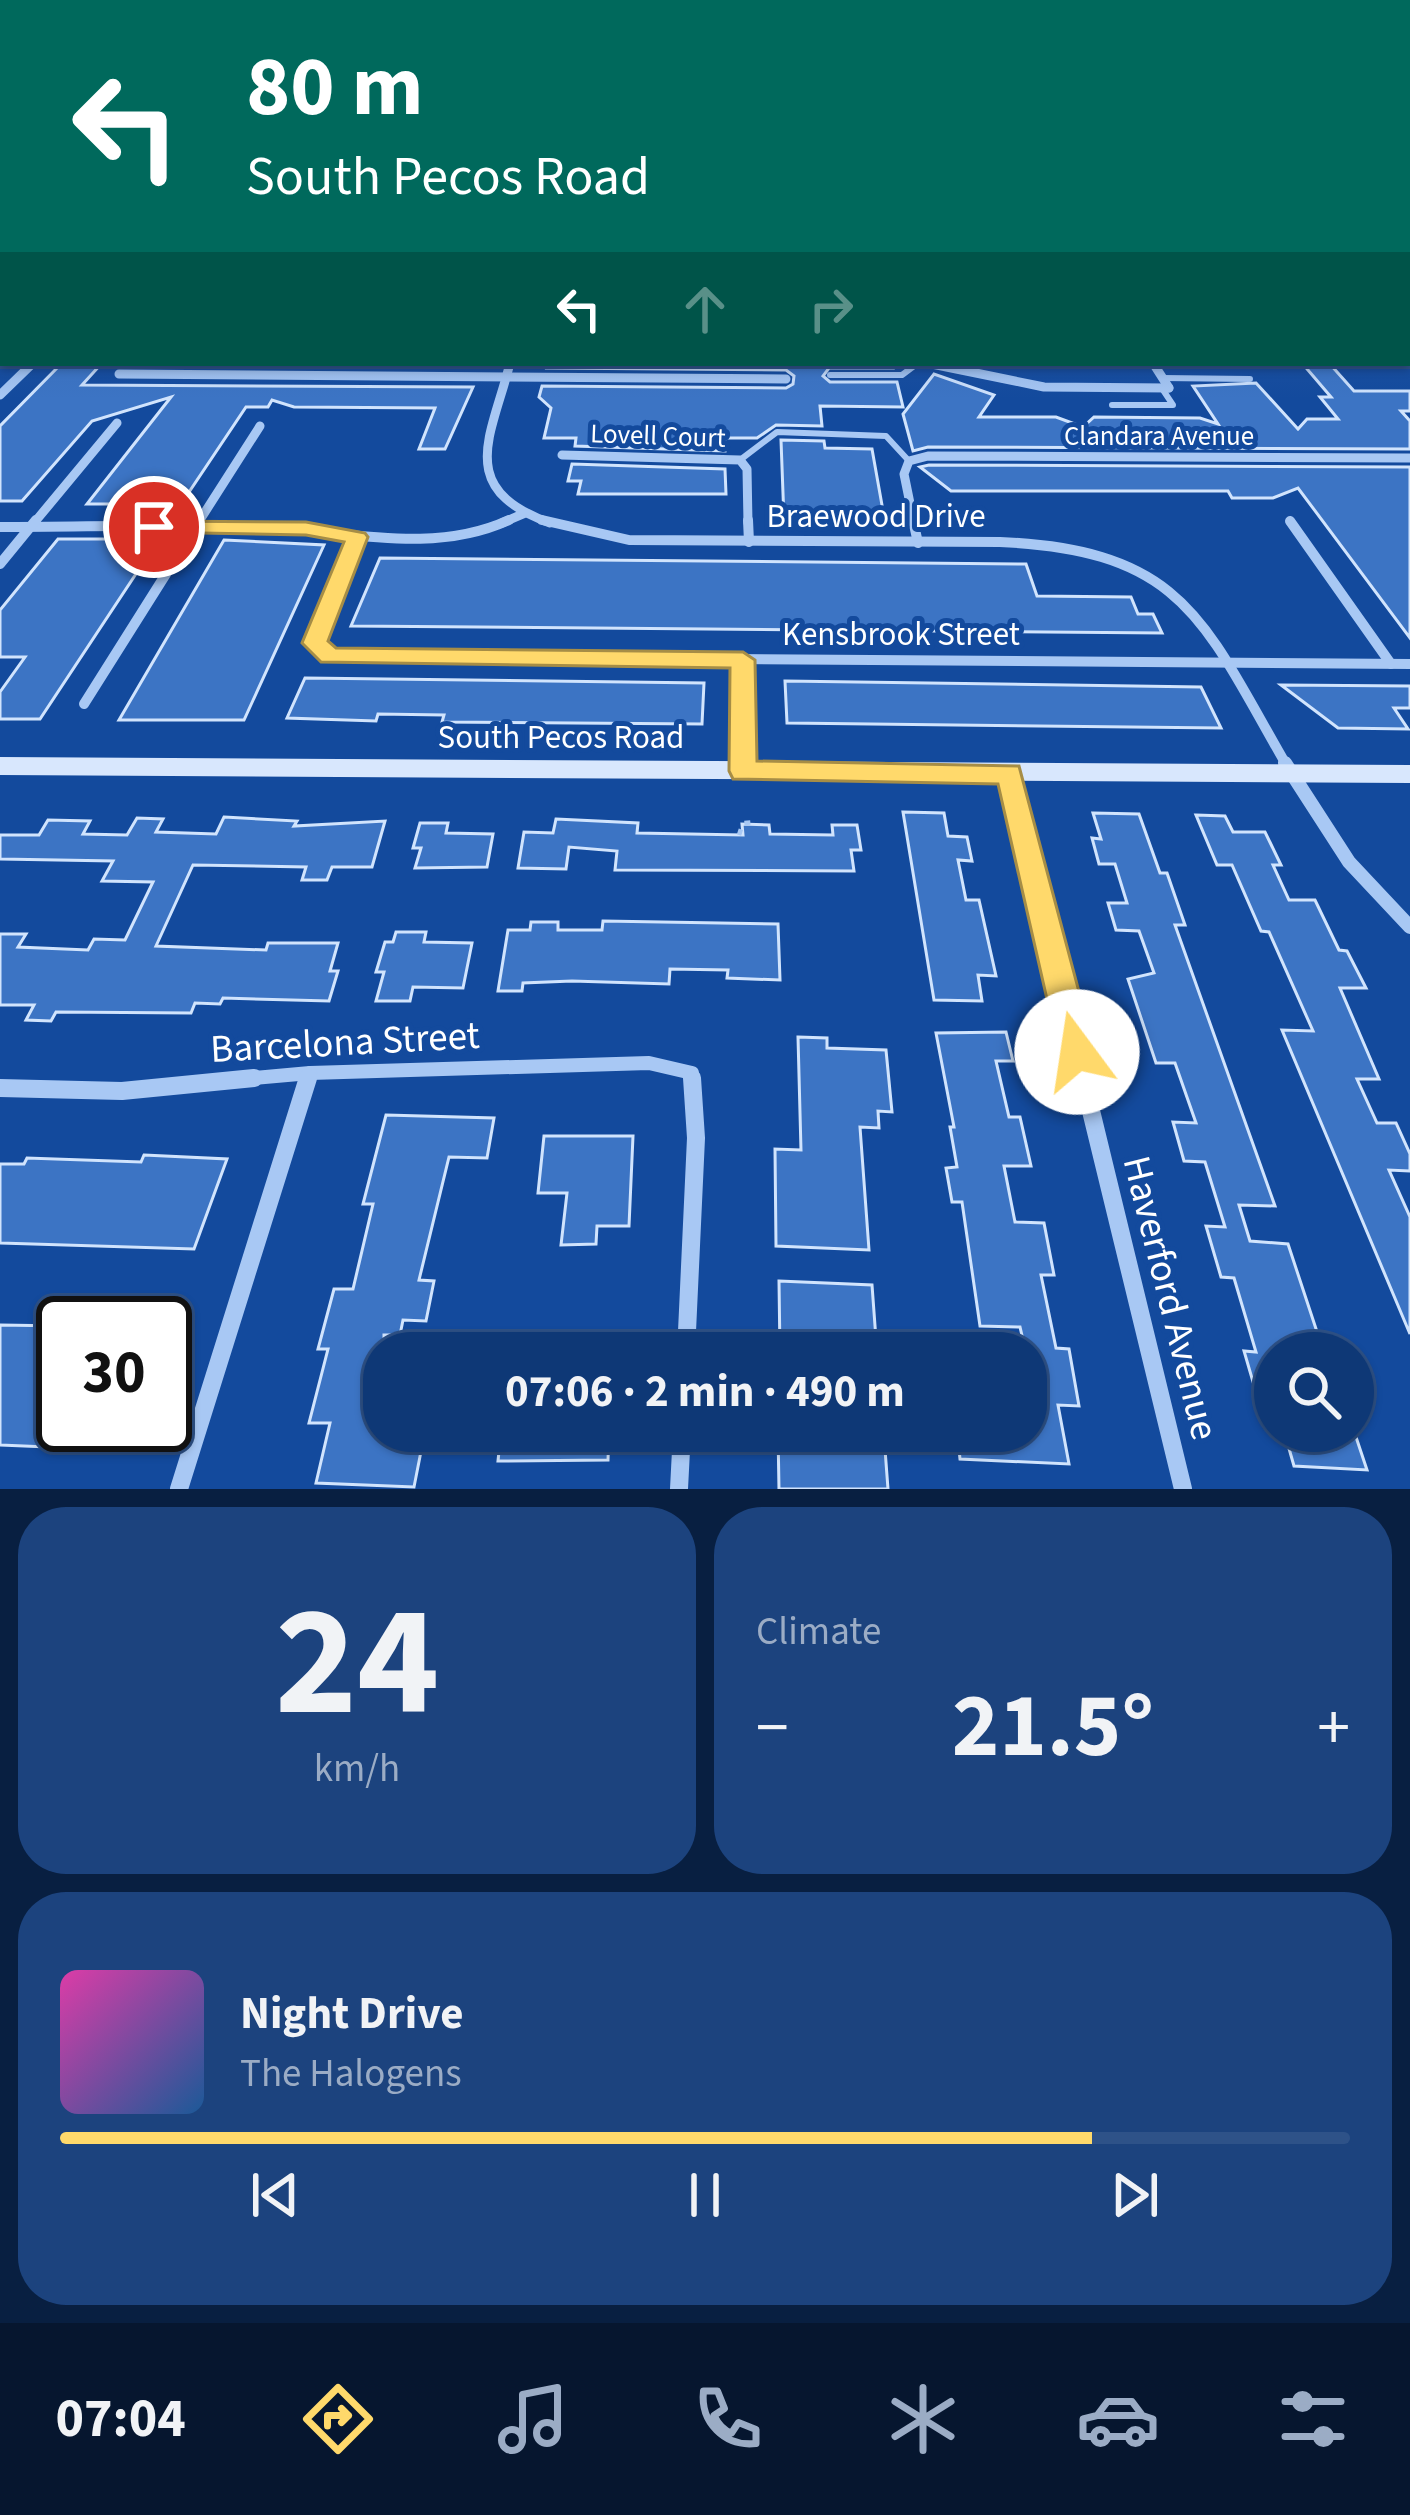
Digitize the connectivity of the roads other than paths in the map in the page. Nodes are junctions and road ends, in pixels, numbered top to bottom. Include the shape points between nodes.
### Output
1 (30, 366) edge
2 (509, 366) edge
3 (917, 366) edge
4 (937, 366) edge
5 (1156, 366) edge
6 (119, 374) dead end
7 (830, 376) dead end
8 (507, 377) junction
9 (1250, 379) dead end
10 (786, 380) dead end
11 (1165, 384) junction
12 (0, 395) edge
13 (1112, 405) dead end
14 (117, 423) dead end
15 (260, 426) dead end
16 (562, 455) dead end
17 (1410, 458) edge
18 (740, 460) junction
19 (909, 461) junction
20 (525, 513) junction
21 (1290, 521) dead end
22 (0, 526) edge
23 (31, 527) junction
24 (196, 527) junction
25 (357, 537) junction
26 (749, 542) junction
27 (918, 543) junction
28 (0, 564) edge
29 (743, 660) junction
30 (1228, 663) junction
31 (1391, 664) junction
32 (1410, 664) edge
33 (84, 704) dead end
34 (0, 766) edge
35 (743, 771) junction
36 (1010, 773) junction
37 (1410, 774) edge
38 (1290, 775) junction
39 (1410, 928) edge
40 (310, 1073) junction
41 (0, 1088) edge
42 (687, 1332) edge
43 (681, 1452) edge
44 (179, 1489) edge
45 (679, 1489) edge
46 (1183, 1489) edge

1 - 12 street
2 - 8 street, Braewood Drive
3 - 7 lane via 902,375
4 - 11 street via 1044,387
5 - 11 street
6 - 8 street
8 - 10 street
8 - 20 street, Braewood Drive via 484,448 489,478
9 - 11 lane
11 - 13 lane via 1173,405
14 - 23 street
15 - 24 street
16 - 18 street, Lovell Court
17 - 19 street, Clandara Avenue
18 - 19 lane via 777,433 886,436
18 - 26 street, Lovell Court
19 - 27 street via 904,474
20 - 25 street via 448,540
20 - 26 street, Braewood Drive via 597,537
21 - 31 street
22 - 23 street
23 - 24 street
23 - 28 street
24 - 25 street
24 - 33 street
25 - 29 street, Kensbrook Street via 315,643 330,656
26 - 27 street, Braewood Drive
27 - 30 street, Braewood Drive via 1056,546 1142,574 1192,608
29 - 30 street, Kensbrook Street
29 - 35 street
30 - 31 street, Kensbrook Street
30 - 38 street, Braewood Drive
31 - 32 street, Kensbrook Street
34 - 35 street, South Pecos Road
35 - 36 street, South Pecos Road
36 - 38 street, South Pecos Road
36 - 46 street, Haverford Avenue
37 - 38 street, South Pecos Road
38 - 39 street, Braewood Drive via 1360,879
40 - 41 street, Barcelona Street via 122,1091
40 - 42 street, Barcelona Street via 649,1064 692,1073
40 - 44 street
43 - 45 street

